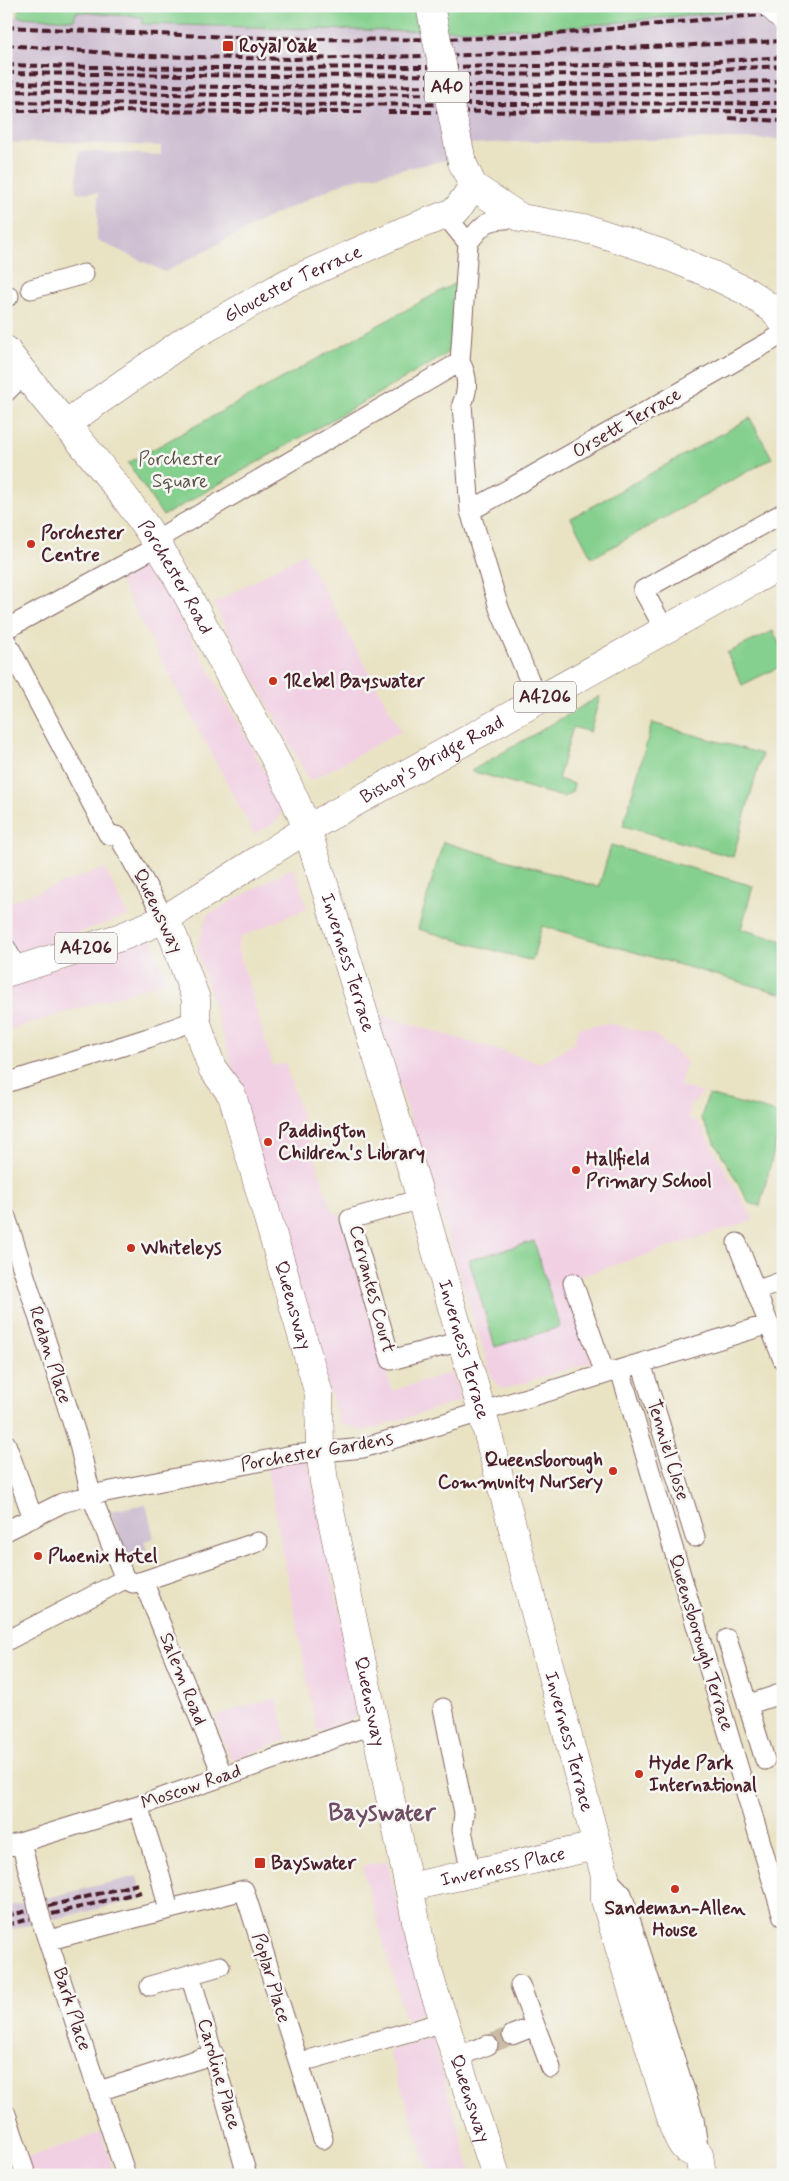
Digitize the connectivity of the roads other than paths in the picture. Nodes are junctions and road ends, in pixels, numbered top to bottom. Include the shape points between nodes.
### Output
1 (430, 6) edge
2 (772, 6) edge
3 (783, 16) edge
4 (468, 174) junction
5 (446, 216) junction
6 (521, 218) junction
7 (468, 243) junction
8 (84, 274) dead end
9 (31, 289) dead end
10 (781, 320) edge
11 (6, 350) edge
12 (460, 362) junction
13 (439, 375) junction
14 (15, 383) edge
15 (462, 404) junction
16 (67, 423) junction
17 (470, 511) junction
18 (783, 513) edge
19 (156, 543) junction
20 (783, 564) edge
21 (6, 629) edge
22 (665, 630) junction
23 (6, 641) edge
24 (538, 701) junction
25 (308, 829) junction
26 (165, 919) junction
27 (10, 963) edge
28 (196, 1020) junction
29 (6, 1083) edge
30 (421, 1199) junction
31 (6, 1217) edge
32 (737, 1243) dead end
33 (783, 1281) edge
34 (573, 1283) dead end
35 (756, 1291) junction
36 (769, 1324) junction
37 (460, 1341) junction
38 (783, 1360) edge
39 (641, 1363) junction
40 (612, 1372) junction
41 (482, 1412) junction
42 (6, 1444) edge
43 (320, 1450) junction
44 (91, 1495) junction
45 (33, 1518) junction
46 (6, 1531) edge
47 (695, 1538) dead end
48 (258, 1542) dead end
49 (134, 1580) junction
50 (727, 1639) dead end
51 (6, 1641) edge
52 (783, 1693) edge
53 (747, 1705) junction
54 (443, 1708) dead end
55 (375, 1724) junction
56 (765, 1760) dead end
57 (223, 1776) junction
58 (138, 1806) junction
59 (14, 1845) edge
60 (596, 1846) junction
61 (471, 1874) junction
62 (410, 1887) junction
63 (168, 1906) junction
64 (783, 1917) edge
65 (45, 1932) junction
66 (220, 1966) dead end
67 (190, 1974) junction
68 (520, 1985) dead end
69 (150, 1986) dead end
70 (444, 2022) junction
71 (535, 2026) junction
72 (512, 2035) tunnel mouth
73 (488, 2045) tunnel mouth
74 (214, 2054) junction
75 (456, 2057) junction
76 (312, 2059) dead end
77 (550, 2068) dead end
78 (99, 2091) junction
79 (6, 2114) edge
80 (323, 2139) dead end
81 (700, 2169) edge
82 (26, 2175) edge
83 (126, 2175) edge
84 (247, 2175) edge
85 (496, 2175) edge

1 - 4 main road, A40, bridge
2 - 3 main road, bridge
4 - 5 main road, Gloucester Terrace via 456,211
4 - 6 main road
5 - 7 street
5 - 16 main road, Gloucester Terrace via 406,230 289,282 187,339
6 - 7 street via 487,222
6 - 10 main road via 594,231 658,252 746,291
7 - 12 street
8 - 9 street
10 - 17 street, Orsett Terrace
11 - 14 main road, Porchester Road
12 - 13 street
12 - 15 street via 467,373
13 - 15 street via 455,390
13 - 19 street
14 - 16 main road, Porchester Road
15 - 17 street
16 - 19 main road, Porchester Road
17 - 24 street via 499,608
18 - 22 street via 643,590
19 - 21 street
19 - 25 main road, Porchester Road via 255,722
20 - 22 main road, Bishop's Bridge Road / A4206
22 - 24 main road, Bishop's Bridge Road / A4206
23 - 26 street, Queensway via 108,834 120,838
24 - 25 main road, Bishop's Bridge Road / A4206
25 - 26 main road, Bishop's Bridge Road / A4206
25 - 30 main road, Inverness Terrace
26 - 27 main road, A4206 via 122,937
26 - 28 main road, Queensway via 196,999
28 - 29 street
28 - 43 main road, Queensway via 212,1068 232,1096 268,1213 280,1264 320,1394
30 - 37 main road, Inverness Terrace
30 - 37 street, Cervantes Court via 350,1219 392,1360
31 - 44 street, Redan Place via 78,1440
32 - 35 street
33 - 35 street
34 - 40 street, Queensborough Terrace
35 - 36 street
36 - 38 street
36 - 39 street, Porchester Gardens
37 - 41 main road, Inverness Terrace
39 - 40 street, Porchester Gardens
39 - 47 street, Tenniel Close
40 - 41 street, Porchester Gardens
40 - 64 street, Queensborough Terrace
41 - 43 street, Porchester Gardens via 363,1448
41 - 60 main road, Inverness Terrace
42 - 45 street
43 - 44 street, Porchester Gardens
43 - 55 main road, Queensway
44 - 45 street, Porchester Gardens via 62,1503
44 - 49 street, Redan Place
45 - 46 street, Porchester Gardens
48 - 49 street
49 - 51 street
49 - 57 street, Salem Road
50 - 53 street
52 - 53 street
53 - 56 street
54 - 61 street via 464,1813 462,1830
55 - 57 street, Moscow Road
55 - 62 main road, Queensway
57 - 58 street, Moscow Road
58 - 59 street, Moscow Road
58 - 63 street, bridge
59 - 65 street, Bark Place, bridge via 36,1899
60 - 61 main road, Inverness Place
60 - 81 main road, Inverness Terrace via 605,1876 605,1900 674,2128 683,2148 691,2153
61 - 62 main road, Inverness Place
62 - 70 main road, Queensway via 421,1944
63 - 65 street, Poplar Place
63 - 80 street, Poplar Place via 244,1890
65 - 78 street, Bark Place
66 - 67 street
67 - 69 street
67 - 74 street, Caroline Place
68 - 71 street
70 - 75 main road, Queensway
70 - 76 street
71 - 72 street
71 - 77 street
73 - 75 street
74 - 78 street
74 - 84 street, Caroline Place
75 - 85 main road, Queensway
78 - 83 street, Bark Place
79 - 82 street

